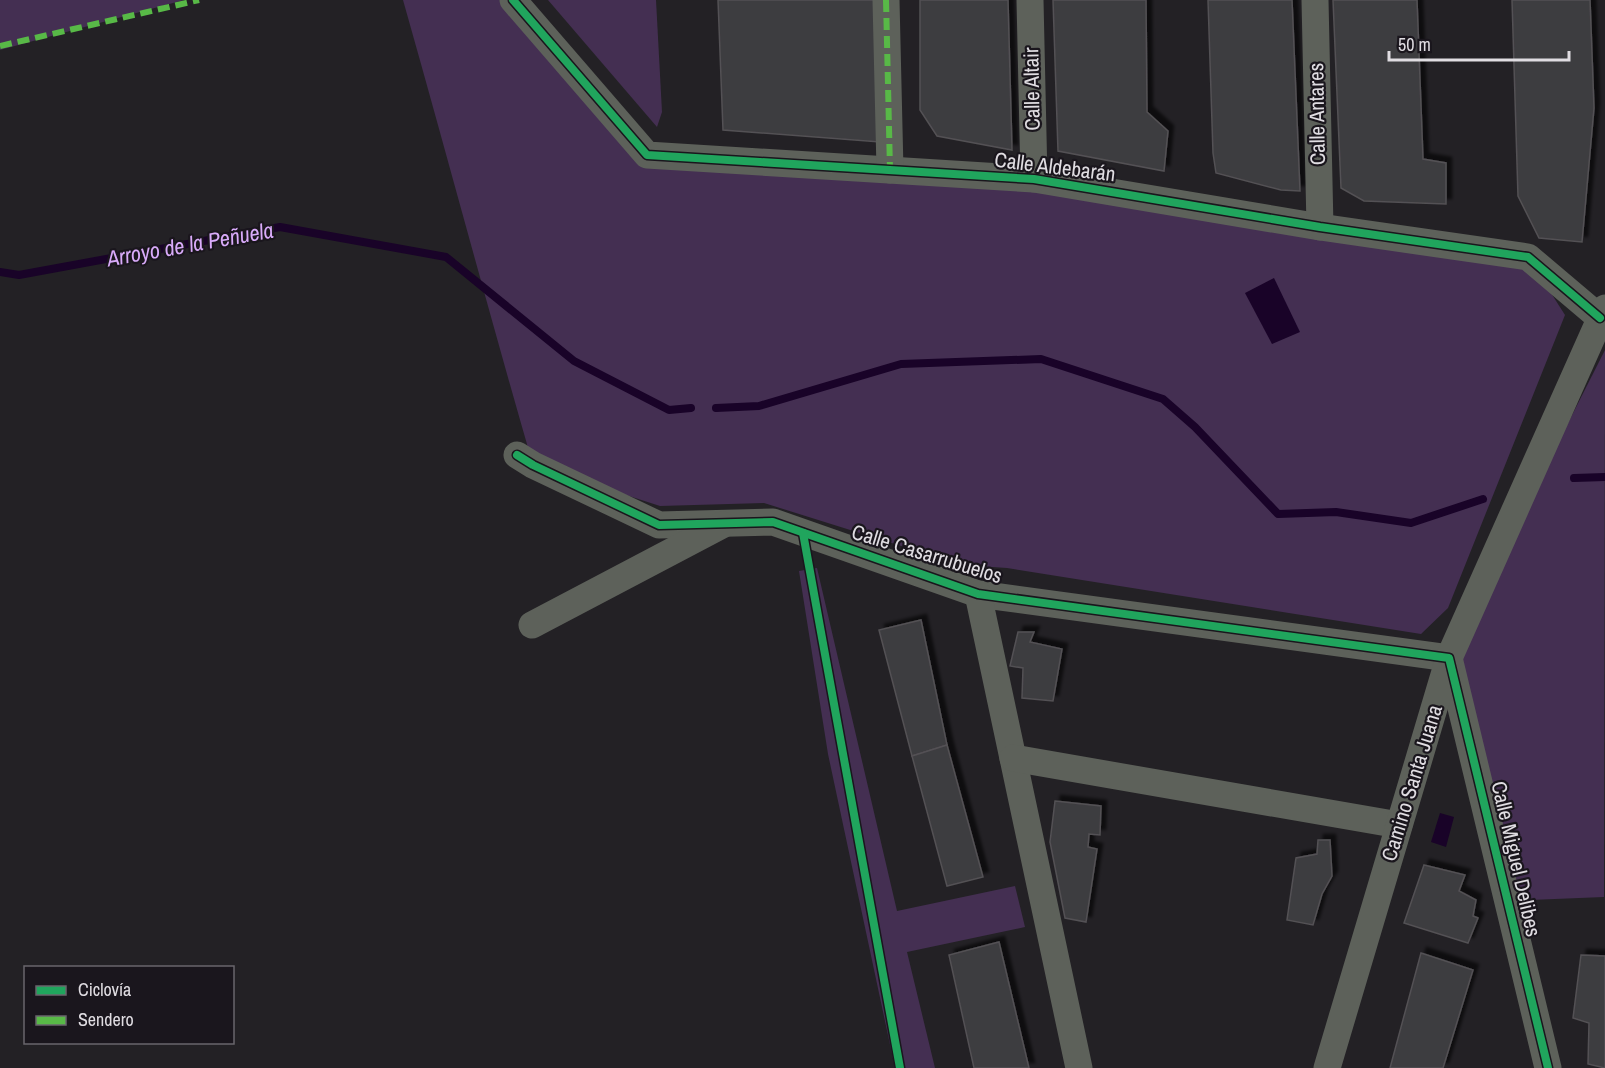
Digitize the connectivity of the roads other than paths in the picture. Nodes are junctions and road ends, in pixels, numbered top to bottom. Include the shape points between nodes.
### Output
1 (513, 0) edge
2 (886, 0) edge
3 (1030, 0) edge
4 (1315, 0) edge
5 (890, 170) junction
6 (1034, 179) junction
7 (1320, 227) junction
8 (1603, 313) edge
9 (517, 455) dead end
10 (726, 523) junction
11 (978, 594) junction
12 (532, 625) dead end
13 (1449, 658) junction
14 (1013, 758) junction
15 (1399, 825) junction
16 (1079, 1068) edge
17 (1327, 1068) edge
18 (1548, 1068) edge

1 - 5 street, Calle Aldebarán via 647,155
2 - 5 street
3 - 6 street, Calle Altair
4 - 7 street, Calle Antares
5 - 6 street, Calle Aldebarán
6 - 7 street, Calle Aldebarán
7 - 8 street, Calle Aldebarán via 1528,256
8 - 13 street, Camino Santa Juana
9 - 10 street, Calle Casarrubuelos via 659,525
10 - 11 street, Calle Casarrubuelos via 773,522
10 - 12 street
11 - 13 street, Calle Casarrubuelos
11 - 14 street, Calle Casarrubuelos
13 - 15 street, Camino Santa Juana
13 - 18 street, Calle Miguel Delibes
14 - 15 street
14 - 16 street, Calle Casarrubuelos
15 - 17 street, Camino Santa Juana

